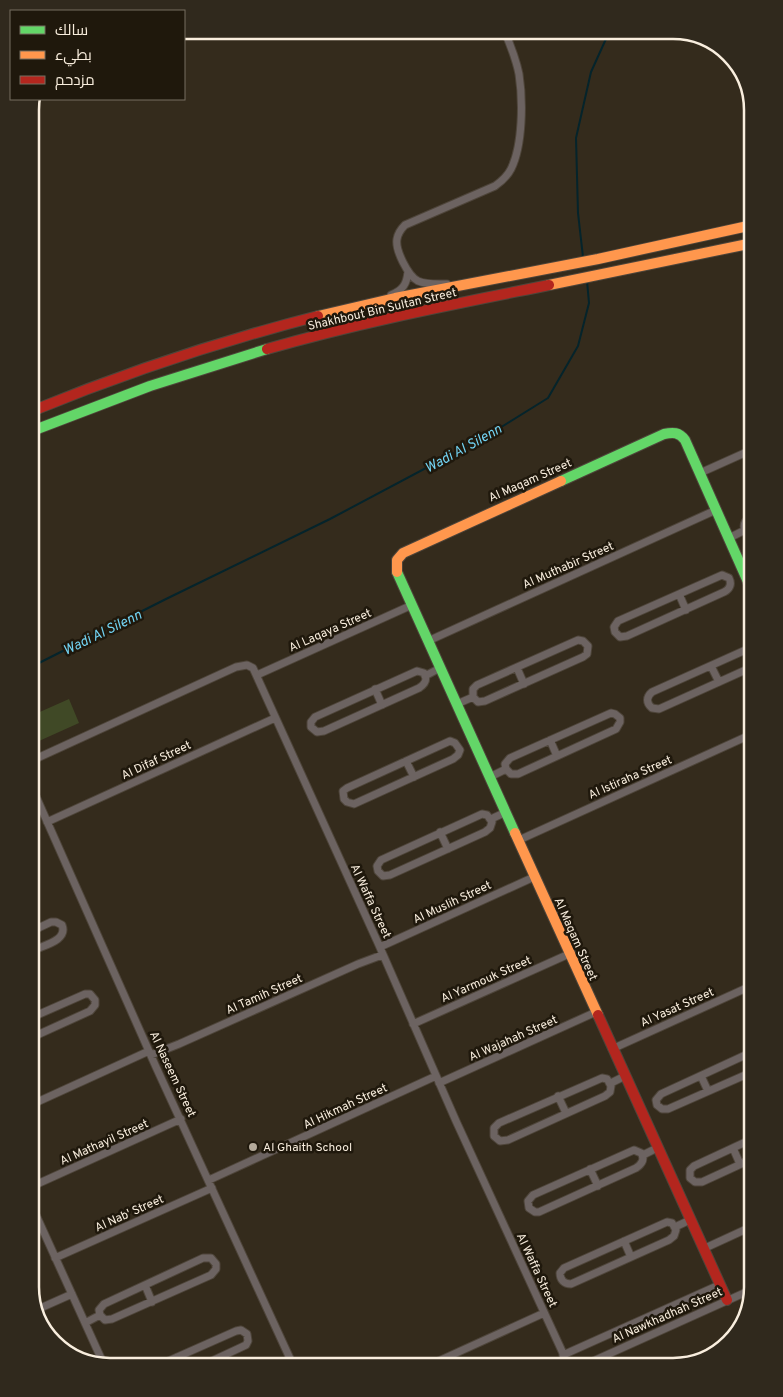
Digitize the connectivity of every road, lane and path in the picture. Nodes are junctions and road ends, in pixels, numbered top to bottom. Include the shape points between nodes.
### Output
1 (507, 39) edge
2 (744, 227) edge
3 (744, 244) edge
4 (408, 271) junction
5 (462, 284) junction
6 (374, 303) junction
7 (39, 408) edge
8 (39, 428) edge
9 (744, 453) edge
10 (700, 473) junction
11 (716, 510) junction
12 (744, 534) edge
13 (729, 538) junction
14 (744, 571) edge
15 (744, 573) edge
16 (730, 580) junction
17 (679, 594) junction
18 (412, 605) junction
19 (686, 610) junction
20 (428, 641) junction
21 (744, 651) edge
22 (711, 666) junction
23 (440, 668) junction
24 (516, 668) junction
25 (744, 671) edge
26 (256, 675) junction
27 (425, 676) junction
28 (718, 682) junction
29 (524, 684) junction
30 (375, 689) junction
31 (473, 697) junction
32 (457, 704) junction
33 (382, 705) junction
34 (275, 718) junction
35 (744, 738) edge
36 (473, 740) junction
37 (550, 740) junction
38 (459, 747) junction
39 (557, 756) junction
40 (39, 757) edge
41 (406, 760) junction
42 (506, 769) junction
43 (414, 777) junction
44 (490, 777) junction
45 (39, 804) edge
46 (506, 812) junction
47 (491, 819) junction
48 (47, 822) junction
49 (440, 832) junction
50 (519, 840) junction
51 (448, 849) junction
52 (534, 877) junction
53 (39, 928) edge
54 (39, 948) edge
55 (381, 951) junction
56 (569, 954) junction
57 (744, 989) edge
58 (596, 1012) junction
59 (39, 1014) edge
60 (413, 1024) junction
61 (39, 1034) edge
62 (612, 1049) junction
63 (151, 1055) junction
64 (744, 1056) edge
65 (625, 1076) junction
66 (701, 1076) junction
67 (744, 1076) edge
68 (438, 1080) junction
69 (611, 1083) junction
70 (708, 1092) junction
71 (558, 1096) junction
72 (39, 1101) edge
73 (657, 1105) junction
74 (641, 1112) junction
75 (566, 1113) junction
76 (181, 1120) junction
77 (744, 1143) edge
78 (657, 1148) junction
79 (733, 1148) junction
80 (643, 1155) junction
81 (744, 1162) edge
82 (740, 1164) junction
83 (590, 1169) junction
84 (690, 1178) junction
85 (209, 1180) junction
86 (39, 1184) edge
87 (674, 1185) junction
88 (598, 1186) junction
89 (212, 1188) junction
90 (690, 1220) junction
91 (39, 1222) edge
92 (676, 1227) junction
93 (744, 1230) edge
94 (624, 1241) junction
95 (703, 1249) junction
96 (631, 1257) junction
97 (55, 1258) junction
98 (144, 1285) junction
99 (719, 1285) junction
100 (744, 1292) edge
101 (72, 1294) junction
102 (727, 1300) junction
103 (152, 1302) junction
104 (42, 1307) edge
105 (544, 1313) junction
106 (100, 1315) junction
107 (85, 1323) junction
108 (177, 1357) edge
109 (101, 1358) edge
110 (219, 1358) edge
111 (290, 1358) edge
112 (445, 1358) edge
113 (565, 1358) edge
114 (567, 1358) edge
115 (599, 1358) edge

1 - 4 street via 521,93 521,124 513,164 506,177 495,186 402,228 397,243
2 - 5 main road, Shakhbout Bin Sultan Street via 628,253
3 - 8 main road, Shakhbout Bin Sultan Street via 351,327 147,387
4 - 5 street via 423,282
4 - 6 street via 403,288
5 - 6 main road, Shakhbout Bin Sultan Street
6 - 7 main road, Shakhbout Bin Sultan Street via 312,317 153,364
9 - 10 street
10 - 11 main road, Al Maqam Street
10 - 18 main road, Al Maqam Street via 684,438 667,432 403,552 396,564
11 - 13 main road, Al Maqam Street
11 - 20 street, Al Muthabir Street
12 - 13 street
13 - 14 main road, Al Maqam Street
15 - 16 street
16 - 17 street via 724,575 719,576
16 - 19 street via 727,590
17 - 19 street
17 - 19 street via 618,621 615,632 625,637
18 - 20 main road, Al Maqam Street
18 - 26 street, Al Laqaya Street
20 - 23 main road, Al Maqam Street
21 - 22 street
22 - 28 street
22 - 28 street via 652,692 648,704 659,709
23 - 27 street
23 - 32 main road, Al Maqam Street
24 - 29 street
24 - 29 street via 578,640 588,646 583,657
24 - 31 street via 475,687
25 - 28 street
26 - 34 street, Al Waffa Street
26 - 40 street via 250,666 236,667
27 - 30 street via 414,671
27 - 33 street via 426,681 420,688
29 - 31 street via 483,702
30 - 33 street
30 - 33 street via 315,717 311,727 322,732
31 - 32 street
32 - 36 main road, Al Maqam Street
34 - 48 street, Al Difaf Street
34 - 55 street, Al Waffa Street
35 - 50 street, Al Istiraha Street
36 - 38 street
36 - 44 main road, Al Maqam Street
37 - 39 street
37 - 39 street via 611,713 620,718 616,729
37 - 42 street via 508,760
38 - 41 street via 447,742
38 - 43 street via 459,753 453,760
39 - 42 street via 518,774 511,774
41 - 43 street
41 - 43 street via 347,788 344,799 354,804
42 - 44 street
44 - 46 main road, Al Maqam Street
45 - 48 street, Al Naseem Street
46 - 47 street
46 - 50 main road, Al Maqam Street
47 - 49 street via 479,814
47 - 51 street via 488,830
48 - 63 street, Al Naseem Street
49 - 51 street
49 - 51 street via 381,860 378,870 383,876 390,875
50 - 52 main road, Al Maqam Street
52 - 55 street, Al Muslih Street
52 - 56 main road, Al Maqam Street
53 - 54 street via 56,922 64,930 61,937
55 - 60 street, Al Waffa Street
55 - 63 street, Al Tamih Street via 171,1050
56 - 58 main road, Al Maqam Street
56 - 60 street, Al Yarmouk Street
57 - 62 street, Al Yasat Street
58 - 62 main road, Al Maqam Street
58 - 68 street, Al Wajahah Street
59 - 61 street via 85,994 95,1000 90,1011
60 - 68 street, Al Waffa Street
62 - 65 main road, Al Maqam Street
63 - 72 street, Al Tamih Street
63 - 76 street, Al Naseem Street
64 - 66 street
65 - 69 street
65 - 74 main road, Al Maqam Street
66 - 70 street
66 - 73 street via 659,1096
67 - 70 street
68 - 85 street, Al Hikmah Street
68 - 105 street, Al Waffa Street
69 - 71 street via 607,1079 599,1079
69 - 75 street via 611,1089 605,1096
70 - 73 street via 668,1109
71 - 75 street
71 - 75 street via 497,1124 494,1136 500,1141 508,1140
73 - 74 street
74 - 78 main road, Al Maqam Street
76 - 85 street, Al Naseem Street
76 - 86 street, Al Mathayil Street
77 - 79 street
78 - 80 street
78 - 87 main road, Al Maqam Street
79 - 82 street
79 - 84 street via 692,1168
80 - 83 street via 634,1150
80 - 88 street via 639,1166
81 - 82 street
82 - 84 street via 702,1182
83 - 88 street
83 - 88 street via 533,1195 528,1201 529,1208 540,1212
84 - 87 street
85 - 89 street, Al Naseem Street
87 - 90 main road, Al Maqam Street
89 - 97 street, Al Nab' Street
89 - 111 street, Al Naseem Street
90 - 92 street
90 - 95 main road, Al Maqam Street
91 - 97 street
92 - 94 street via 666,1222
92 - 96 street via 672,1238
93 - 95 street
94 - 96 street
94 - 96 street via 564,1268 560,1273 562,1280 571,1284
95 - 99 main road, Al Maqam Street
97 - 101 street
98 - 103 street
98 - 103 street via 206,1258 211,1258 216,1264 211,1275
98 - 106 street via 102,1305
99 - 102 main road, Al Maqam Street
99 - 114 street, Al Nawkhadhah Street
100 - 102 street, Al Nawkhadhah Street
101 - 104 street
101 - 107 street
102 - 115 street, Al Nawkhadhah Street
103 - 106 street via 112,1319 105,1320
105 - 112 street
105 - 113 street, Al Waffa Street
106 - 107 street
107 - 109 street
108 - 110 street via 243,1330 248,1341 244,1347

